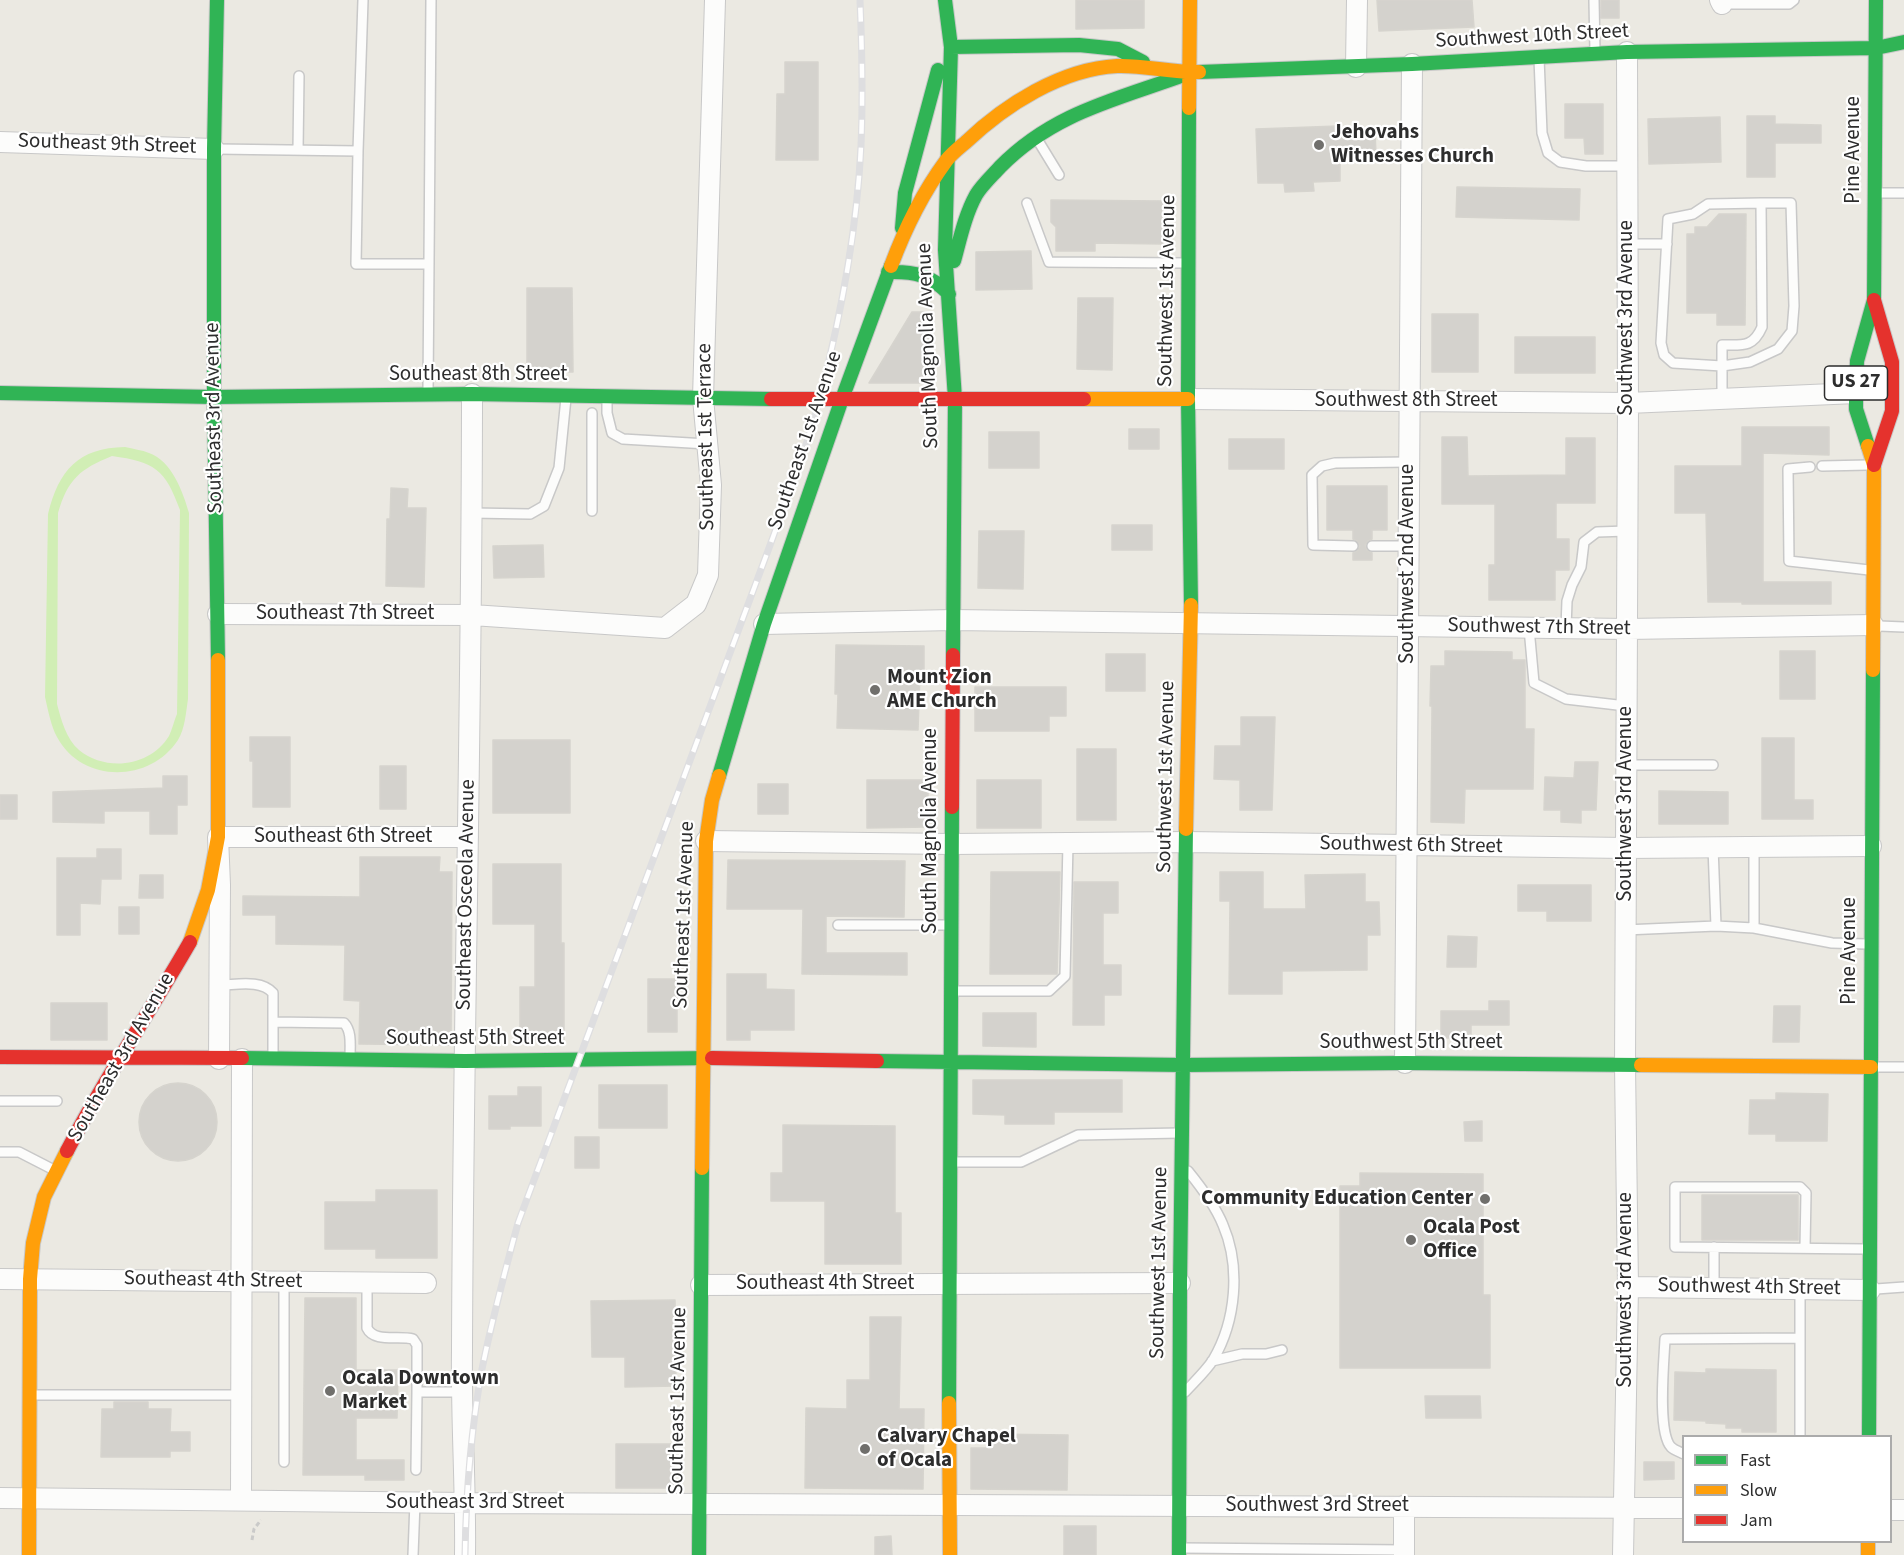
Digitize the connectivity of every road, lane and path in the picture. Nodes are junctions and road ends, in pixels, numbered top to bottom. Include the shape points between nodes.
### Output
1 (217, 0) edge
2 (363, 0) edge
3 (431, 0) edge
4 (715, 0) edge
5 (945, 0) edge
6 (1191, 0) edge
7 (1357, 0) edge
8 (1594, 0) edge
9 (1794, 0) edge
10 (1876, 0) edge
11 (1721, 2) edge
12 (1904, 42) edge
13 (951, 47) junction
14 (1876, 48) junction
15 (1627, 52) junction
16 (1904, 53) edge
17 (1595, 54) junction
18 (1539, 57) junction
19 (1412, 64) junction
20 (1356, 67) junction
21 (1157, 69) junction
22 (1191, 72) junction
23 (299, 76) dead end
24 (1035, 135) junction
25 (0, 142) edge
26 (214, 149) junction
27 (298, 150) junction
28 (358, 151) junction
29 (947, 160) junction
30 (1627, 166) junction
31 (1059, 175) dead end
32 (1875, 193) junction
33 (1904, 193) edge
34 (1027, 203) dead end
35 (1761, 203) junction
36 (902, 235) junction
37 (1667, 243) junction
38 (1627, 244) junction
39 (1189, 263) junction
40 (429, 264) junction
41 (888, 272) junction
42 (948, 288) junction
43 (1874, 300) junction
44 (1722, 366) junction
45 (1898, 380) edge
46 (0, 393) edge
47 (1856, 393) junction
48 (472, 394) junction
49 (428, 395) junction
50 (566, 396) junction
51 (214, 397) junction
52 (607, 397) junction
53 (703, 398) junction
54 (842, 399) junction
55 (955, 399) junction
56 (1188, 399) junction
57 (1722, 399) junction
58 (1409, 401) junction
59 (1628, 403) junction
60 (592, 413) dead end
61 (707, 444) junction
62 (1408, 462) junction
63 (1874, 465) junction
64 (1822, 466) dead end
65 (1810, 467) dead end
66 (592, 511) dead end
67 (472, 513) junction
68 (1627, 531) junction
69 (1353, 546) dead end
70 (1372, 546) dead end
71 (1408, 546) junction
72 (1873, 570) junction
73 (218, 614) junction
74 (472, 615) junction
75 (953, 620) junction
76 (1191, 622) junction
77 (764, 624) junction
78 (1873, 625) junction
79 (1407, 626) junction
80 (1904, 627) edge
81 (1529, 628) junction
82 (1566, 628) junction
83 (1627, 629) junction
84 (1626, 706) junction
85 (1626, 765) junction
86 (1713, 765) dead end
87 (218, 837) junction
88 (468, 837) junction
89 (706, 841) junction
90 (1186, 842) junction
91 (1068, 843) junction
92 (951, 844) junction
93 (1406, 846) junction
94 (1871, 846) junction
95 (1713, 847) junction
96 (1754, 847) junction
97 (1626, 848) junction
98 (838, 925) dead end
99 (951, 925) junction
100 (1716, 927) junction
101 (1754, 928) junction
102 (1626, 930) junction
103 (1871, 944) junction
104 (219, 985) junction
105 (951, 991) junction
106 (273, 1022) junction
107 (121, 1056) junction
108 (0, 1057) edge
109 (702, 1058) junction
110 (219, 1059) junction
111 (242, 1059) junction
112 (274, 1060) junction
113 (351, 1060) junction
114 (465, 1061) junction
115 (951, 1061) junction
116 (1405, 1063) junction
117 (1184, 1065) junction
118 (1625, 1065) junction
119 (1871, 1067) junction
120 (1904, 1067) edge
121 (0, 1101) edge
122 (57, 1101) dead end
123 (1183, 1133) junction
124 (0, 1152) edge
125 (950, 1162) junction
126 (1182, 1164) junction
127 (57, 1171) junction
128 (1714, 1247) junction
129 (1805, 1248) junction
130 (1870, 1249) junction
131 (0, 1279) edge
132 (30, 1279) junction
133 (242, 1282) junction
134 (284, 1282) junction
135 (367, 1282) junction
136 (426, 1283) dead end
137 (949, 1283) junction
138 (1180, 1283) junction
139 (701, 1284) junction
140 (1628, 1287) junction
141 (1904, 1287) edge
142 (1714, 1288) junction
143 (1800, 1289) junction
144 (1870, 1290) junction
145 (1800, 1338) junction
146 (1282, 1350) dead end
147 (1212, 1361) junction
148 (417, 1392) junction
149 (463, 1392) junction
150 (30, 1395) junction
151 (241, 1395) junction
152 (1180, 1398) junction
153 (1800, 1435) edge
154 (1869, 1435) edge
155 (1682, 1453) edge
156 (284, 1462) dead end
157 (416, 1470) dead end
158 (0, 1498) edge
159 (29, 1498) junction
160 (241, 1500) junction
161 (415, 1502) junction
162 (466, 1503) junction
163 (699, 1504) junction
164 (950, 1504) junction
165 (1179, 1506) junction
166 (1404, 1506) junction
167 (1624, 1507) junction
168 (1682, 1508) edge
169 (261, 1520) dead end
170 (252, 1540) dead end
171 (1179, 1551) edge
172 (1404, 1552) edge
173 (29, 1555) edge
174 (413, 1555) edge
175 (465, 1555) edge
176 (699, 1555) edge
177 (950, 1555) edge
178 (1623, 1555) edge

1 - 26 main road, Southeast 3rd Avenue
2 - 28 lane
3 - 40 lane
4 - 53 street, Southeast 1st Terrace
5 - 13 main road, South Magnolia Avenue
5 - 36 main road, South Magnolia Avenue via 939,69 905,193
6 - 22 main road, Southwest 1st Avenue
7 - 20 street
8 - 17 lane
9 - 11 lane via 1789,4
10 - 14 main road, Pine Avenue / US 27
12 - 14 main road, Southwest 10th Street
13 - 21 main road via 1079,45 1118,49
13 - 29 main road, South Magnolia Avenue
14 - 15 main road, Southwest 10th Street
14 - 16 main road, Southwest 10th Street
14 - 32 main road, Pine Avenue / US 27
15 - 17 main road, Southwest 10th Street
15 - 30 street, Southwest 3rd Avenue
17 - 18 main road, Southwest 10th Street
18 - 19 main road, Southwest 10th Street
18 - 30 lane via 1542,133 1548,153 1560,162 1577,165
19 - 20 main road, Southwest 10th Street
19 - 58 street, Southwest 2nd Avenue
20 - 22 main road, Southwest 10th Street
21 - 22 main road, Southwest 10th Street
21 - 29 main road, Southwest 10th Street via 1091,69 1050,84 988,121
22 - 24 main road, Southwest 10th Street via 1080,110
22 - 39 main road, Southwest 1st Avenue
23 - 27 lane
24 - 31 lane
24 - 42 main road, Southwest 10th Street via 1012,152 976,196 963,228
25 - 26 street, Southeast 9th Street
26 - 27 lane
26 - 51 main road, Southeast 3rd Avenue
27 - 28 lane
28 - 40 lane via 356,264
29 - 36 main road, Southwest 10th Street
29 - 42 main road, South Magnolia Avenue
30 - 38 street, Southwest 3rd Avenue
32 - 33 lane
32 - 43 main road, Pine Avenue / US 27
34 - 39 lane via 1049,262
35 - 37 lane via 1708,204 1693,214 1668,219
35 - 44 lane via 1762,327 1757,338 1745,345 1722,345
35 - 44 lane via 1791,202 1791,331 1778,349 1750,362
36 - 41 main road, Southeast 1st Avenue
37 - 38 lane
37 - 44 lane via 1661,343 1664,355 1673,363
38 - 59 street, Southwest 3rd Avenue
39 - 56 main road, Southwest 1st Avenue
40 - 49 lane
41 - 42 main road via 925,274
41 - 54 main road, Southeast 1st Avenue
42 - 55 main road, South Magnolia Avenue
43 - 45 main road, Pine Avenue / US 27
43 - 47 main road, Pine Avenue / US 27 via 1857,361
44 - 57 lane
45 - 63 main road, Pine Avenue / US 27
46 - 51 main road, Southeast 8th Street
47 - 57 street, Southwest 8th Street
47 - 63 main road, Pine Avenue / US 27 via 1856,409
48 - 49 main road, Southeast 8th Street
48 - 50 main road, Southeast 8th Street
48 - 67 street, Southeast Osceola Avenue
49 - 51 main road, Southeast 8th Street
50 - 52 main road, Southeast 8th Street
50 - 67 lane via 559,468 544,506 530,514
51 - 73 main road, Southeast 3rd Avenue
52 - 53 main road, Southeast 8th Street
52 - 61 lane via 612,433 623,439
53 - 54 main road, Southeast 8th Street
53 - 61 street, Southeast 1st Terrace
54 - 55 main road, Southeast 8th Street
54 - 77 main road, Southeast 1st Avenue
55 - 56 main road, Southwest 8th Street
55 - 75 main road, South Magnolia Avenue
56 - 58 street, Southwest 8th Street
56 - 76 main road, Southwest 1st Avenue
57 - 59 street, Southwest 8th Street
58 - 59 street, Southwest 8th Street
58 - 62 street, Southwest 2nd Avenue
59 - 68 street, Southwest 3rd Avenue
60 - 66 lane
61 - 74 street, Southeast 1st Terrace via 711,485 708,575 696,604 664,628
62 - 69 lane via 1335,463 1322,466 1312,475 1313,545
62 - 71 street, Southwest 2nd Avenue
63 - 64 lane
63 - 72 main road, Pine Avenue / US 27
65 - 72 lane via 1788,469 1789,561
67 - 74 street, Southeast Osceola Avenue
68 - 82 lane via 1597,532 1584,542 1581,567 1567,601
68 - 83 street, Southwest 3rd Avenue
70 - 71 lane
71 - 79 street, Southwest 2nd Avenue
72 - 78 main road, Pine Avenue / US 27
73 - 74 street, Southeast 7th Street
73 - 87 main road, Southeast 3rd Avenue
74 - 88 street, Southeast Osceola Avenue
75 - 76 street, Southwest 7th Street
75 - 77 street
75 - 92 main road, South Magnolia Avenue
76 - 79 street, Southwest 7th Street
76 - 90 main road, Southwest 1st Avenue
77 - 89 main road, Southeast 1st Avenue via 712,800
78 - 80 lane
78 - 83 street, Southwest 7th Street
78 - 94 main road, Pine Avenue / US 27
79 - 81 street, Southwest 7th Street
79 - 93 street, Southwest 2nd Avenue
81 - 82 street, Southwest 7th Street
81 - 84 lane via 1534,683 1566,699
82 - 83 street, Southwest 7th Street
83 - 84 street, Southwest 3rd Avenue
84 - 85 street, Southwest 3rd Avenue
85 - 86 lane
85 - 97 street, Southwest 3rd Avenue
87 - 88 street, Southeast 6th Street
87 - 104 street, Southeast 3rd Avenue
87 - 107 main road, Southeast 3rd Avenue via 208,890 191,940
88 - 114 street, Southeast Osceola Avenue
89 - 92 street
89 - 109 main road, Southeast 1st Avenue
90 - 91 street, Southwest 6th Street
90 - 93 street, Southwest 6th Street
90 - 117 main road, Southwest 1st Avenue
91 - 92 street, Southwest 6th Street
91 - 105 lane via 1065,976 1049,991
92 - 99 main road, South Magnolia Avenue
93 - 97 street, Southwest 6th Street
93 - 116 street, Southwest 2nd Avenue
94 - 96 street, Southwest 6th Street
94 - 103 main road, Pine Avenue / US 27
95 - 96 street, Southwest 6th Street
95 - 97 street, Southwest 6th Street
95 - 100 lane
96 - 101 lane
97 - 102 street, Southwest 3rd Avenue
98 - 99 lane
99 - 105 main road, South Magnolia Avenue
100 - 101 lane
100 - 102 lane
101 - 103 lane via 1832,944
102 - 118 street, Southwest 3rd Avenue
103 - 119 main road, Pine Avenue / US 27
104 - 106 lane via 258,984 268,988 273,993
104 - 110 street, Southeast 3rd Avenue
105 - 115 main road, South Magnolia Avenue
106 - 112 lane
106 - 113 lane via 344,1023 350,1035
107 - 108 main road, Southeast 5th Street
107 - 110 main road, Southeast 5th Street
107 - 127 main road, Southeast 3rd Avenue
109 - 114 main road, Southeast 5th Street
109 - 115 main road, Southeast 5th Street
109 - 139 main road, Southeast 1st Avenue
110 - 111 main road, Southeast 5th Street
111 - 112 main road, Southeast 5th Street
111 - 133 street
112 - 113 main road, Southeast 5th Street
113 - 114 main road, Southeast 5th Street
114 - 149 street, Southeast Osceola Avenue
115 - 117 main road, Southwest 5th Street
115 - 125 main road, South Magnolia Avenue
116 - 117 main road, Southwest 5th Street
116 - 118 main road, Southwest 5th Street
117 - 123 main road, Southwest 1st Avenue
118 - 119 main road, Southwest 5th Street
118 - 140 street, Southwest 3rd Avenue
119 - 120 lane
119 - 130 main road, Pine Avenue / US 27
121 - 122 lane
123 - 125 lane via 1078,1135 1021,1162
123 - 126 main road, Southwest 1st Avenue
124 - 127 lane via 19,1152
125 - 137 main road, South Magnolia Avenue
126 - 138 main road, Southwest 1st Avenue
126 - 147 lane via 1203,1189 1223,1226 1231,1252 1234,1285 1230,1321
127 - 132 main road, Southeast 3rd Avenue via 44,1197 33,1243
128 - 129 lane
128 - 129 lane via 1675,1246 1675,1187 1800,1187 1806,1193
128 - 142 lane
129 - 130 lane
130 - 144 main road, Pine Avenue / US 27
131 - 132 street, Southeast 4th Street
132 - 133 street, Southeast 4th Street
132 - 150 main road, Southeast 3rd Avenue
133 - 134 street, Southeast 4th Street
133 - 151 street
134 - 135 street, Southeast 4th Street
134 - 156 lane
135 - 136 street, Southeast 4th Street
135 - 148 lane via 369,1334 413,1339 417,1345
137 - 138 street
137 - 139 street, Southeast 4th Street
137 - 164 main road, South Magnolia Avenue
138 - 152 main road, Southwest 1st Avenue
139 - 163 main road, Southeast 1st Avenue
140 - 142 street, Southwest 4th Street
140 - 167 street, Southwest 3rd Avenue
141 - 144 lane
142 - 143 street, Southwest 4th Street
143 - 144 street, Southwest 4th Street
143 - 145 lane
144 - 154 main road, Pine Avenue / US 27
145 - 153 lane
145 - 155 lane via 1665,1340 1662,1417 1671,1447
146 - 147 lane
147 - 152 lane
148 - 149 lane
148 - 157 lane
149 - 162 street, Southeast Osceola Avenue
150 - 151 lane
150 - 159 main road, Southeast 3rd Avenue
151 - 160 street
152 - 165 main road, Southwest 1st Avenue
158 - 159 street, Southeast 3rd Street
159 - 160 street, Southeast 3rd Street
159 - 173 main road, Southeast 3rd Avenue
160 - 161 street, Southeast 3rd Street
161 - 162 street, Southeast 3rd Street
161 - 174 lane
162 - 163 street, Southeast 3rd Street
162 - 175 street, Southeast Osceola Avenue
163 - 164 street, Southeast 3rd Street
163 - 176 main road, Southeast 1st Avenue
164 - 165 street, Southwest 3rd Street
164 - 177 main road, South Magnolia Avenue
165 - 166 street, Southwest 3rd Street
165 - 171 main road, Southwest 1st Avenue
166 - 167 street, Southwest 3rd Street
166 - 172 street
167 - 168 street, Southwest 3rd Street
167 - 178 street, Southwest 3rd Avenue
169 - 170 path
171 - 172 lane

